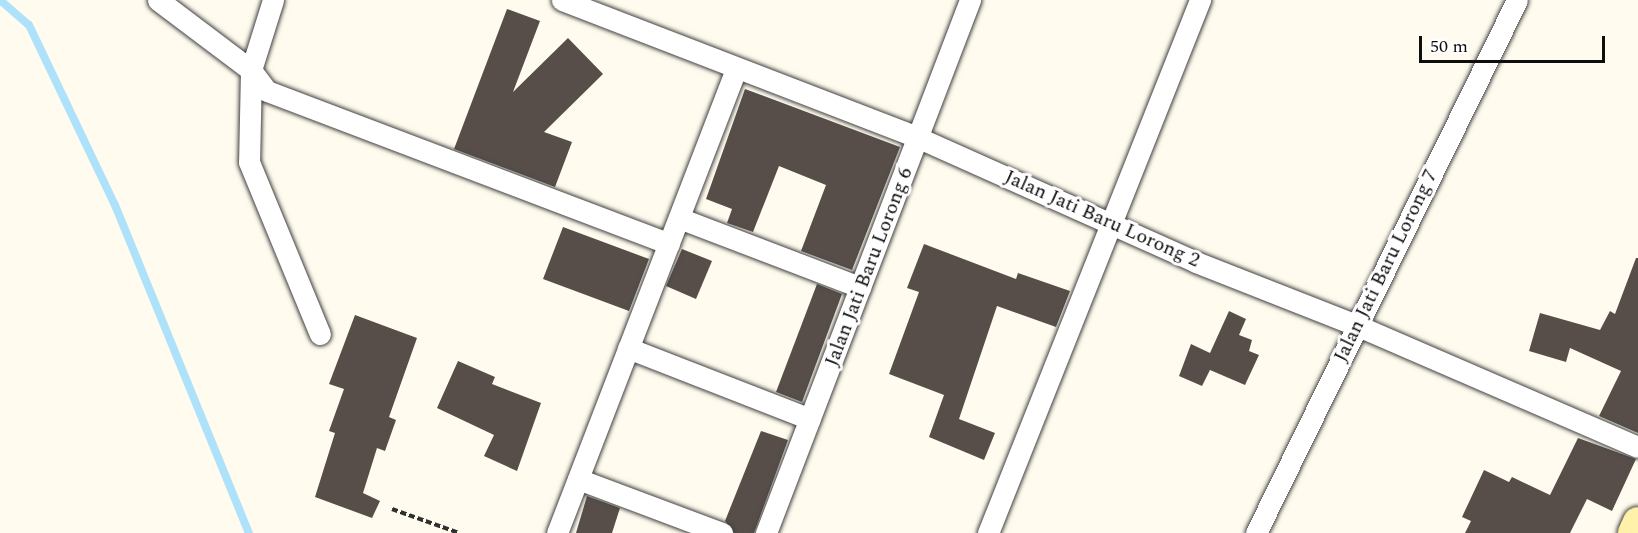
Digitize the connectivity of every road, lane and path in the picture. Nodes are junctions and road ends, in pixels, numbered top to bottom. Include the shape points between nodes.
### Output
1 (158, 0) edge
2 (273, 0) edge
3 (562, 0) edge
4 (970, 0) edge
5 (1200, 0) edge
6 (1517, 0) edge
7 (736, 68) junction
8 (251, 70) junction
9 (920, 138) junction
10 (679, 218) junction
11 (1112, 223) junction
12 (669, 244) junction
13 (860, 287) junction
14 (1356, 325) junction
15 (320, 334) dead end
16 (628, 348) junction
17 (810, 419) junction
18 (1638, 447) edge
19 (578, 479) junction
20 (392, 509) dead end
21 (1638, 522) edge
22 (459, 533) edge
23 (557, 533) edge
24 (722, 533) edge
25 (766, 533) edge
26 (988, 533) edge
27 (1256, 533) edge
28 (1633, 533) edge

1 - 8 street
2 - 8 street
3 - 7 street, Jalan Jati Baru Lorong 2
4 - 9 street, Jalan Jati Baru Lorong 6
5 - 11 street
6 - 14 street, Jalan Jati Baru Lorong 7
7 - 9 street, Jalan Jati Baru Lorong 2
7 - 10 street
8 - 12 street via 276,96
8 - 15 street via 249,162
9 - 11 street, Jalan Jati Baru Lorong 2
9 - 13 street, Jalan Jati Baru Lorong 6
10 - 12 street
10 - 13 street
11 - 14 street, Jalan Jati Baru Lorong 2
11 - 26 street
12 - 16 street
13 - 17 street, Jalan Jati Baru Lorong 6
14 - 18 street, Jalan Jati Baru Lorong 2
14 - 27 street, Jalan Jati Baru Lorong 7
16 - 17 street
16 - 19 street
17 - 25 street, Jalan Jati Baru Lorong 6
19 - 23 street
19 - 24 street
20 - 22 path
21 - 28 main road

